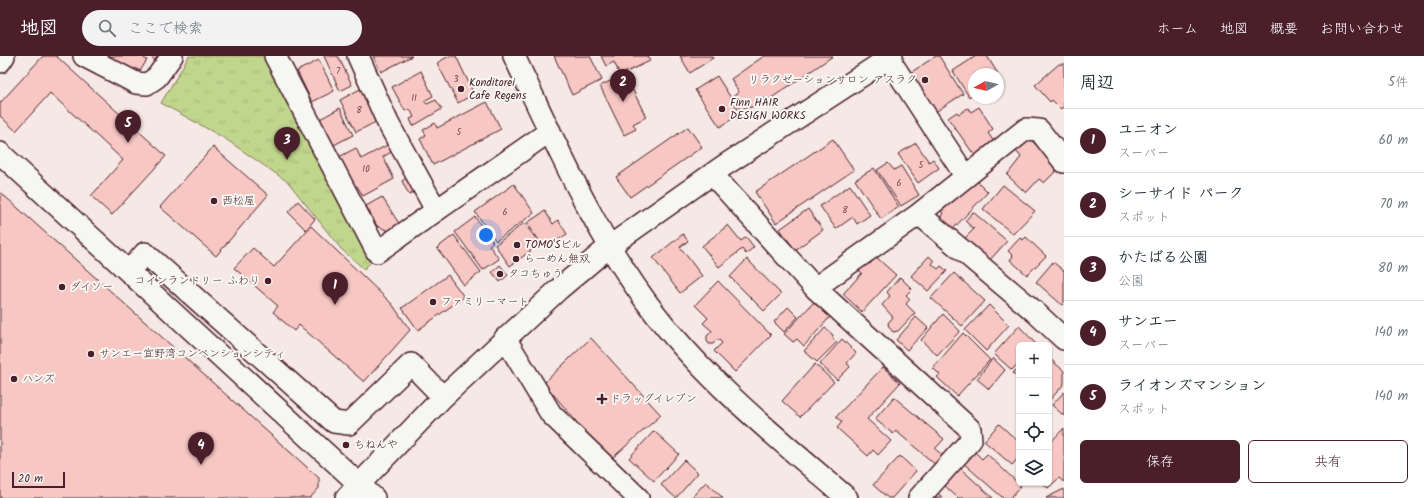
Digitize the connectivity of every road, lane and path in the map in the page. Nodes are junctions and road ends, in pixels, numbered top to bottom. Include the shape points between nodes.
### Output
1 (4, 56) edge
2 (84, 56) edge
3 (172, 56) edge
4 (275, 56) edge
5 (358, 56) edge
6 (514, 56) edge
7 (890, 57) edge
8 (0, 62) edge
9 (550, 131) junction
10 (0, 153) edge
11 (1064, 162) edge
12 (712, 174) junction
13 (966, 177) junction
14 (436, 210) junction
15 (919, 214) junction
16 (610, 246) junction
17 (129, 271) junction
18 (815, 288) junction
19 (215, 314) junction
20 (197, 335) junction
21 (505, 338) junction
22 (1064, 339) edge
23 (276, 369) junction
24 (257, 390) junction
25 (443, 397) junction
26 (352, 491) edge
27 (374, 498) edge
28 (638, 498) edge
29 (847, 498) edge
30 (918, 498) edge

1 - 8 street
2 - 3 street via 136,83 147,84 157,77
4 - 14 street via 377,252
5 - 14 street via 388,123
6 - 9 street
7 - 12 street
7 - 13 street
9 - 14 street
9 - 16 street
10 - 17 street
11 - 13 street via 1039,130 1026,130
12 - 16 street
12 - 18 street
13 - 15 street
15 - 18 street
15 - 22 street
16 - 21 street
16 - 29 street via 656,316 690,356 748,412
17 - 19 street via 145,253
17 - 20 street
18 - 30 street via 970,429 971,440
19 - 20 street
19 - 23 street
20 - 24 street
21 - 25 street
21 - 28 street via 551,414
23 - 24 street
23 - 25 street via 334,422 349,424 411,364
24 - 26 street
25 - 26 street
26 - 27 street

